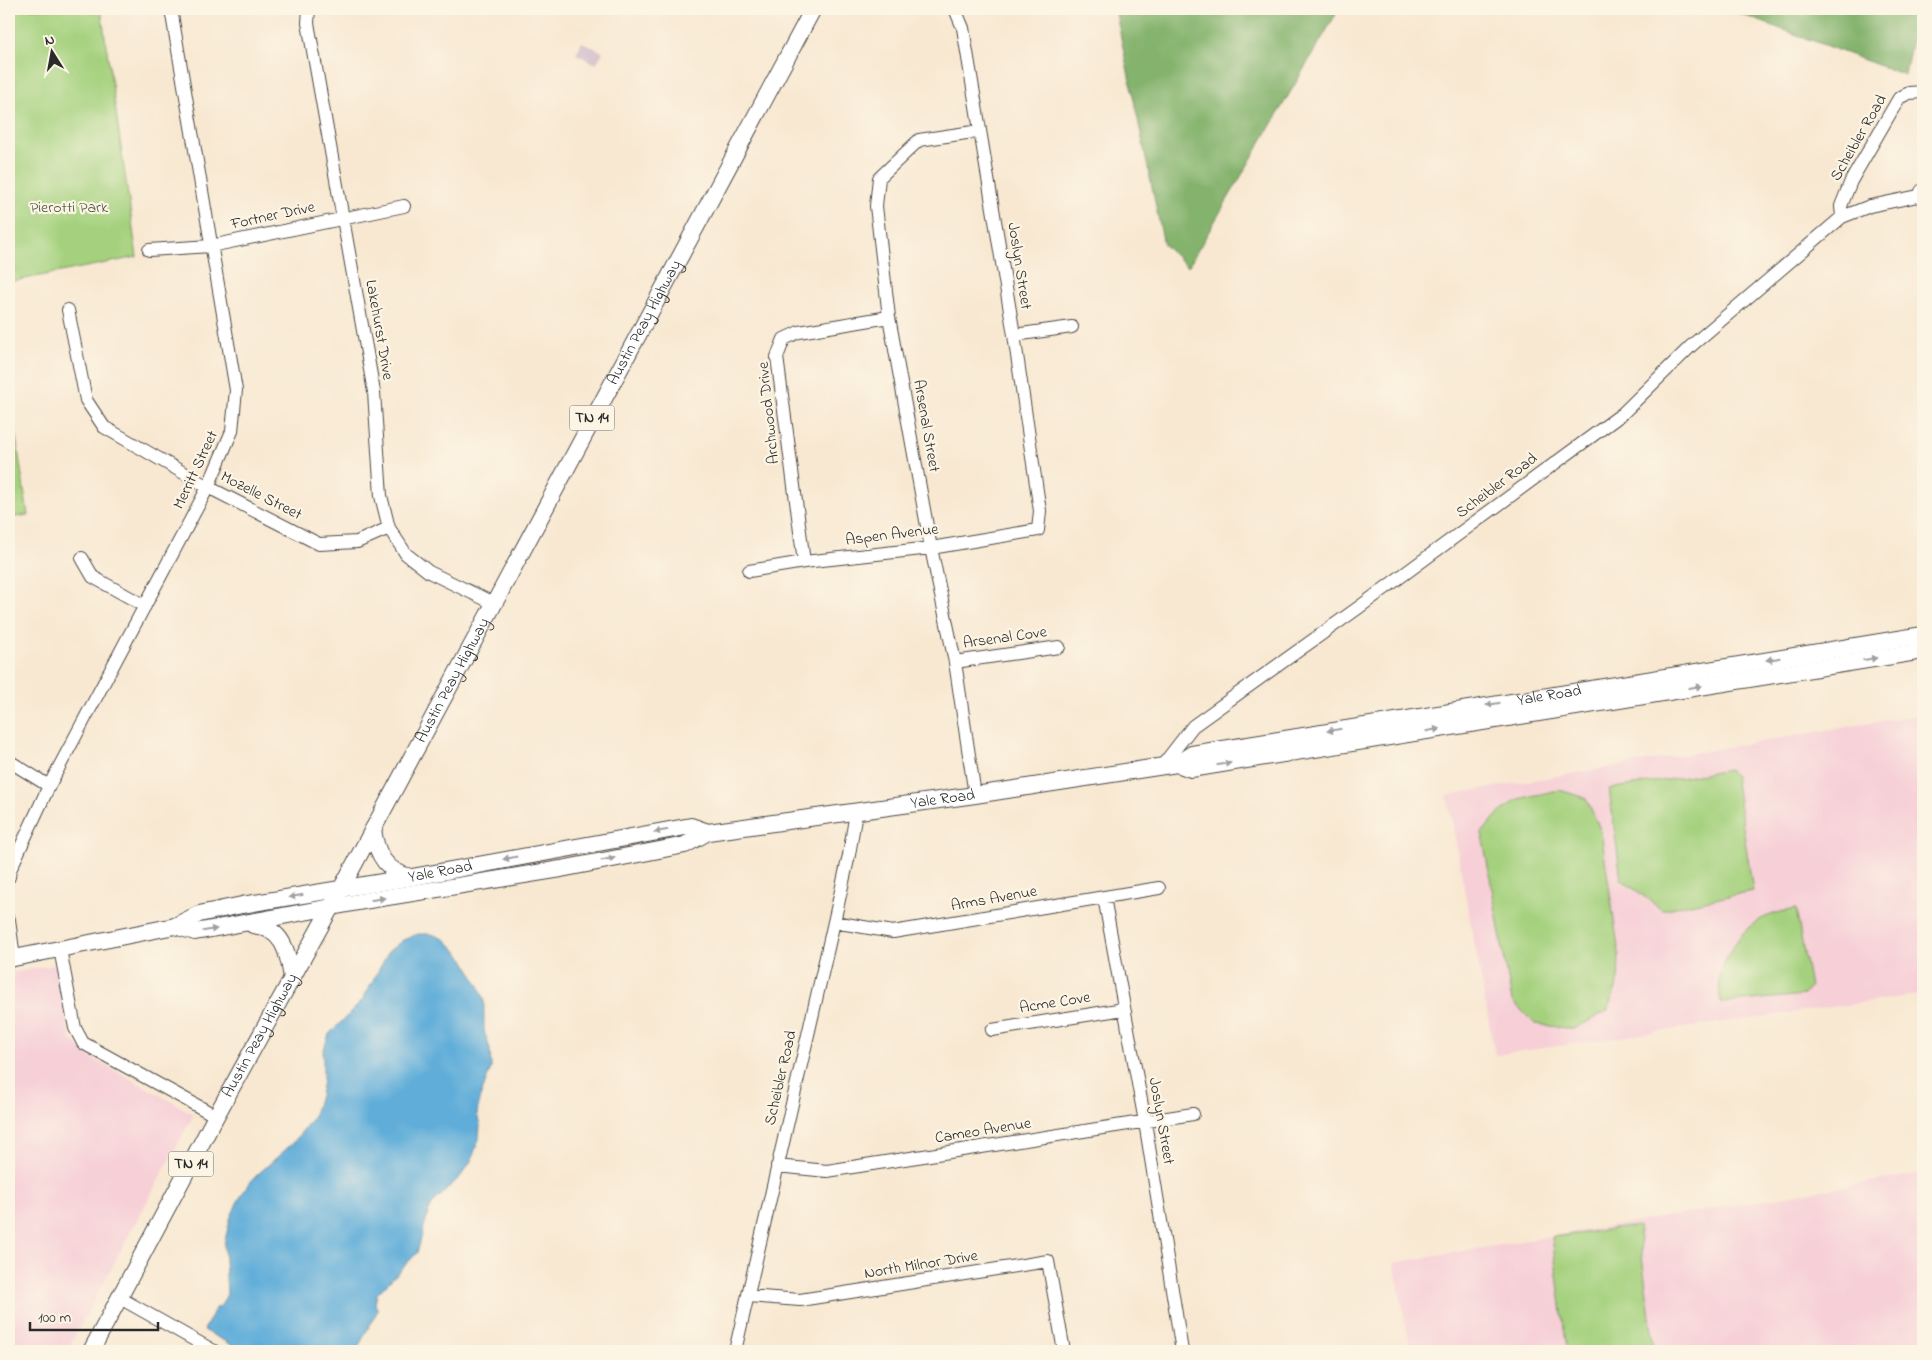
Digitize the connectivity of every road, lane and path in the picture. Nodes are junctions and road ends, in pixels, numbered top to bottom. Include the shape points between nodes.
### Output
1 (171, 9) edge
2 (309, 9) edge
3 (813, 9) edge
4 (955, 9) edge
5 (1923, 92) edge
6 (980, 131) junction
7 (1923, 195) edge
8 (404, 206) dead end
9 (1842, 217) junction
10 (342, 218) junction
11 (211, 246) junction
12 (149, 250) dead end
13 (68, 310) dead end
14 (890, 317) junction
15 (1072, 327) dead end
16 (1014, 335) junction
17 (208, 487) junction
18 (389, 528) junction
19 (1038, 530) joint
20 (931, 548) junction
21 (82, 558) dead end
22 (804, 562) junction
23 (750, 571) dead end
24 (493, 603) junction
25 (145, 606) junction
26 (1923, 635) edge
27 (1059, 647) dead end
28 (1923, 651) edge
29 (955, 662) junction
30 (9, 761) edge
31 (1169, 765) junction
32 (49, 786) junction
33 (975, 795) junction
34 (856, 812) junction
35 (373, 829) junction
36 (708, 832) junction
37 (9, 877) edge
38 (413, 877) junction
39 (1159, 888) dead end
40 (341, 889) junction
41 (1104, 897) junction
42 (330, 908) junction
43 (9, 920) edge
44 (834, 922) junction
45 (246, 924) junction
46 (175, 926) junction
47 (60, 948) junction
48 (11, 958) edge
49 (292, 978) junction
50 (1124, 1009) junction
51 (992, 1030) dead end
52 (1193, 1114) dead end
53 (216, 1116) junction
54 (1145, 1122) junction
55 (777, 1166) junction
56 (748, 1296) junction
57 (120, 1298) junction
58 (92, 1351) edge
59 (214, 1351) edge
60 (735, 1351) edge
61 (1064, 1351) edge
62 (1182, 1351) edge

1 - 11 street, Merritt Street
2 - 10 street, Lakehurst Drive via 308,23
3 - 24 main road, Austin Peay Highway / TN 14
4 - 6 street, Joslyn Street via 963,28
5 - 9 street, Scheibler Road via 1899,98 1851,180 1840,206
6 - 14 street, Arsenal Street via 919,140 879,178 876,206
6 - 16 street, Joslyn Street
7 - 9 street, Scheibler Road via 1870,206
8 - 10 street, Fortner Drive
9 - 31 street, Scheibler Road via 1691,346 1622,414 1192,726
10 - 11 street, Fortner Drive
10 - 18 street, Lakehurst Drive via 374,392 381,496
11 - 12 street, Fortner Drive
11 - 17 street, Merritt Street via 236,390 232,431
13 - 17 street, Mozelle Street via 86,400 104,427
14 - 20 street, Arsenal Street
14 - 22 street, Archwood Drive via 799,332 784,339 777,357
15 - 16 street
16 - 19 street, Joslyn Street via 1040,511
17 - 18 street, Mozelle Street via 319,544 358,542
17 - 25 street, Merritt Street
18 - 24 street, Lakehurst Drive via 406,554 429,572
19 - 20 street, Aspen Avenue
20 - 22 street, Aspen Avenue
20 - 29 street, Arsenal Street
21 - 25 street via 93,576
22 - 23 street, Aspen Avenue
24 - 35 main road, Austin Peay Highway / TN 14
25 - 32 street, Merritt Street
26 -> 31 main road, Yale Road via 1192,754
27 - 29 street, Arsenal Cove
31 -> 28 main road, Yale Road via 1190,769
29 - 33 street, Arsenal Street
30 - 32 street
31 - 33 main road, Yale Road
32 - 37 street, Merritt Street
33 - 34 main road, Yale Road
34 - 36 main road, Yale Road
34 - 44 street, Scheibler Road
35 - 38 main road via 375,841 388,867 399,875
35 - 40 main road, Austin Peay Highway / TN 14
36 -> 38 main road, Yale Road via 691,826
42 -> 36 main road, Yale Road via 685,845
38 - 40 main road, Yale Road
39 - 41 street, Arms Avenue
40 - 42 main road, Austin Peay Highway / TN 14
40 -> 46 main road, Yale Road via 198,914
41 - 44 street, Arms Avenue via 893,932
41 - 50 street, Joslyn Street
42 - 45 main road, Yale Road
42 - 49 main road, Austin Peay Highway / TN 14
43 - 48 street
44 - 55 street, Scheibler Road
46 -> 45 main road, Yale Road via 195,932
45 - 49 main road via 271,929 279,937 288,956
46 - 47 main road, Yale Road
47 - 48 main road, Yale Road
47 - 53 street via 74,1028 83,1043
49 - 53 main road, Austin Peay Highway / TN 14
50 - 51 street, Acme Cove
50 - 54 street, Joslyn Street
52 - 54 street, Cameo Avenue
53 - 57 main road, Austin Peay Highway / TN 14
54 - 55 street, Cameo Avenue via 827,1171
54 - 62 street, Joslyn Street
55 - 56 street, Scheibler Road
56 - 60 street, Scheibler Road
56 - 61 street, North Milnor Drive via 800,1300 1048,1261
57 - 58 main road, Austin Peay Highway / TN 14
57 - 59 street

